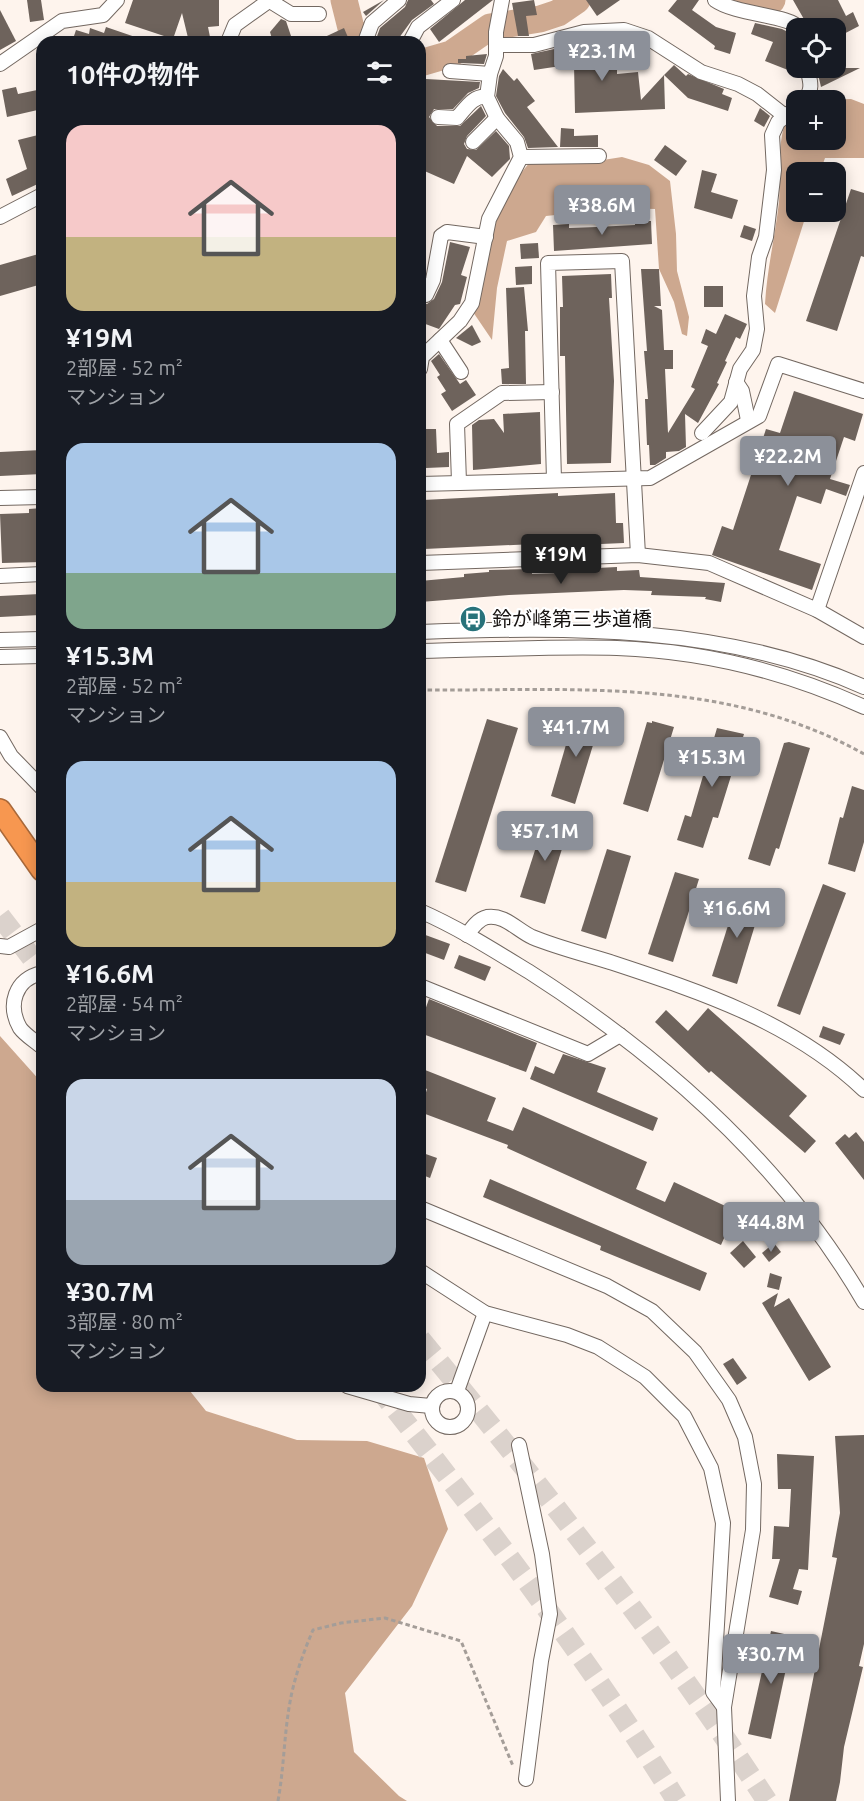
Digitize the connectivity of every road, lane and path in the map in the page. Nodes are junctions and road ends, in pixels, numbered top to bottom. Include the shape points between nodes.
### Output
1 (117, 0) edge
2 (270, 0) edge
3 (399, 0) edge
4 (453, 0) edge
5 (502, 0) edge
6 (714, 0) edge
7 (319, 14) dead end
8 (786, 19) edge
9 (496, 32) junction
10 (39, 36) edge
11 (230, 36) edge
12 (367, 36) edge
13 (413, 36) edge
14 (36, 38) edge
15 (0, 62) edge
16 (450, 71) dead end
17 (490, 74) junction
18 (487, 97) junction
19 (786, 109) edge
20 (786, 116) edge
21 (438, 117) dead end
22 (497, 118) junction
23 (473, 142) dead end
24 (599, 156) dead end
25 (521, 157) junction
26 (36, 198) edge
27 (0, 217) edge
28 (486, 237) junction
29 (426, 295) dead end
30 (440, 340) junction
31 (426, 349) edge
32 (428, 352) joint
33 (461, 372) dead end
34 (736, 382) junction
35 (864, 391) edge
36 (552, 392) junction
37 (748, 420) junction
38 (702, 433) dead end
39 (864, 473) edge
40 (554, 480) junction
41 (635, 480) junction
42 (459, 482) junction
43 (426, 484) edge
44 (36, 497) edge
45 (0, 498) edge
46 (638, 555) junction
47 (426, 563) edge
48 (36, 574) edge
49 (0, 576) edge
50 (817, 610) junction
51 (426, 632) edge
52 (864, 637) edge
53 (36, 639) edge
54 (0, 640) edge
55 (426, 651) edge
56 (36, 656) edge
57 (0, 657) edge
58 (864, 687) edge
59 (426, 690) edge
60 (864, 707) edge
61 (0, 737) edge
62 (864, 754) edge
63 (36, 782) edge
64 (0, 810) edge
65 (36, 861) edge
66 (426, 914) edge
67 (36, 932) edge
68 (467, 935) junction
69 (0, 946) edge
70 (36, 974) edge
71 (426, 988) edge
72 (620, 1035) junction
73 (36, 1042) edge
74 (864, 1090) edge
75 (426, 1211) edge
76 (426, 1275) edge
77 (864, 1302) edge
78 (485, 1313) junction
79 (457, 1391) junction
80 (368, 1392) edge
81 (431, 1406) junction
82 (519, 1445) dead end
83 (724, 1707) junction
84 (526, 1779) joint
85 (278, 1801) edge
86 (728, 1801) edge

1 - 10 street via 103,15 62,21
2 - 7 street via 291,14
2 - 11 street via 235,25
3 - 12 street via 372,23
4 - 13 street via 418,27
5 - 9 street
6 - 8 street via 745,13
9 - 17 street via 496,56
9 - 19 street via 534,45 584,32 624,30 648,38 701,72 738,84
14 - 15 street
16 - 17 street
17 - 18 street
18 - 21 street via 480,96 471,102 457,118
18 - 22 street
20 - 34 street via 772,135 774,170 754,296 757,329 753,350
22 - 23 street
22 - 25 street via 517,142
24 - 25 street
25 - 28 street via 489,219
26 - 27 street
28 - 29 street via 447,232 441,236 433,280
28 - 30 street via 472,303
30 - 32 street
30 - 33 street
31 - 32 street
34 - 37 street via 742,391
34 - 38 street via 731,402
35 - 37 street via 778,364 759,416
36 - 40 street
36 - 41 street via 548,263 622,261
36 - 42 street via 502,393 457,424
37 - 41 street via 650,478
39 - 50 street
40 - 41 street
40 - 42 street
41 - 46 street
42 - 43 street
44 - 45 street
46 - 47 street
46 - 50 street via 709,563
48 - 49 street
50 - 52 street
51 - 58 street via 614,632 678,637 746,648 827,670
53 - 54 street
55 - 60 street via 617,648 672,653 739,663 823,688
56 - 57 street
59 - 62 path via 567,690 685,696 792,720
61 - 63 street via 11,756
64 - 65 highway
66 - 68 street
67 - 69 street via 9,947
68 - 72 street via 581,1005
68 - 74 street via 479,920 506,920 530,936 692,989 756,1016 803,1042
70 - 73 street via 17,989 12,1007 21,1030
71 - 72 street via 588,1054
72 - 77 street via 690,1093 745,1147 792,1200
75 - 83 street via 607,1286 652,1311 695,1352 729,1400 745,1437 754,1495 753,1530
76 - 78 street
78 - 79 street
78 - 83 street via 598,1347 645,1377 684,1416 711,1468 723,1523 712,1692
79 - 81 street via 441,1392
79 - 81 street via 467,1400 469,1411 461,1426 447,1428 434,1419
80 - 81 street
82 - 84 street via 550,1614
83 - 86 street
84 - 85 path via 518,1779 461,1641 385,1618 313,1630 290,1702

